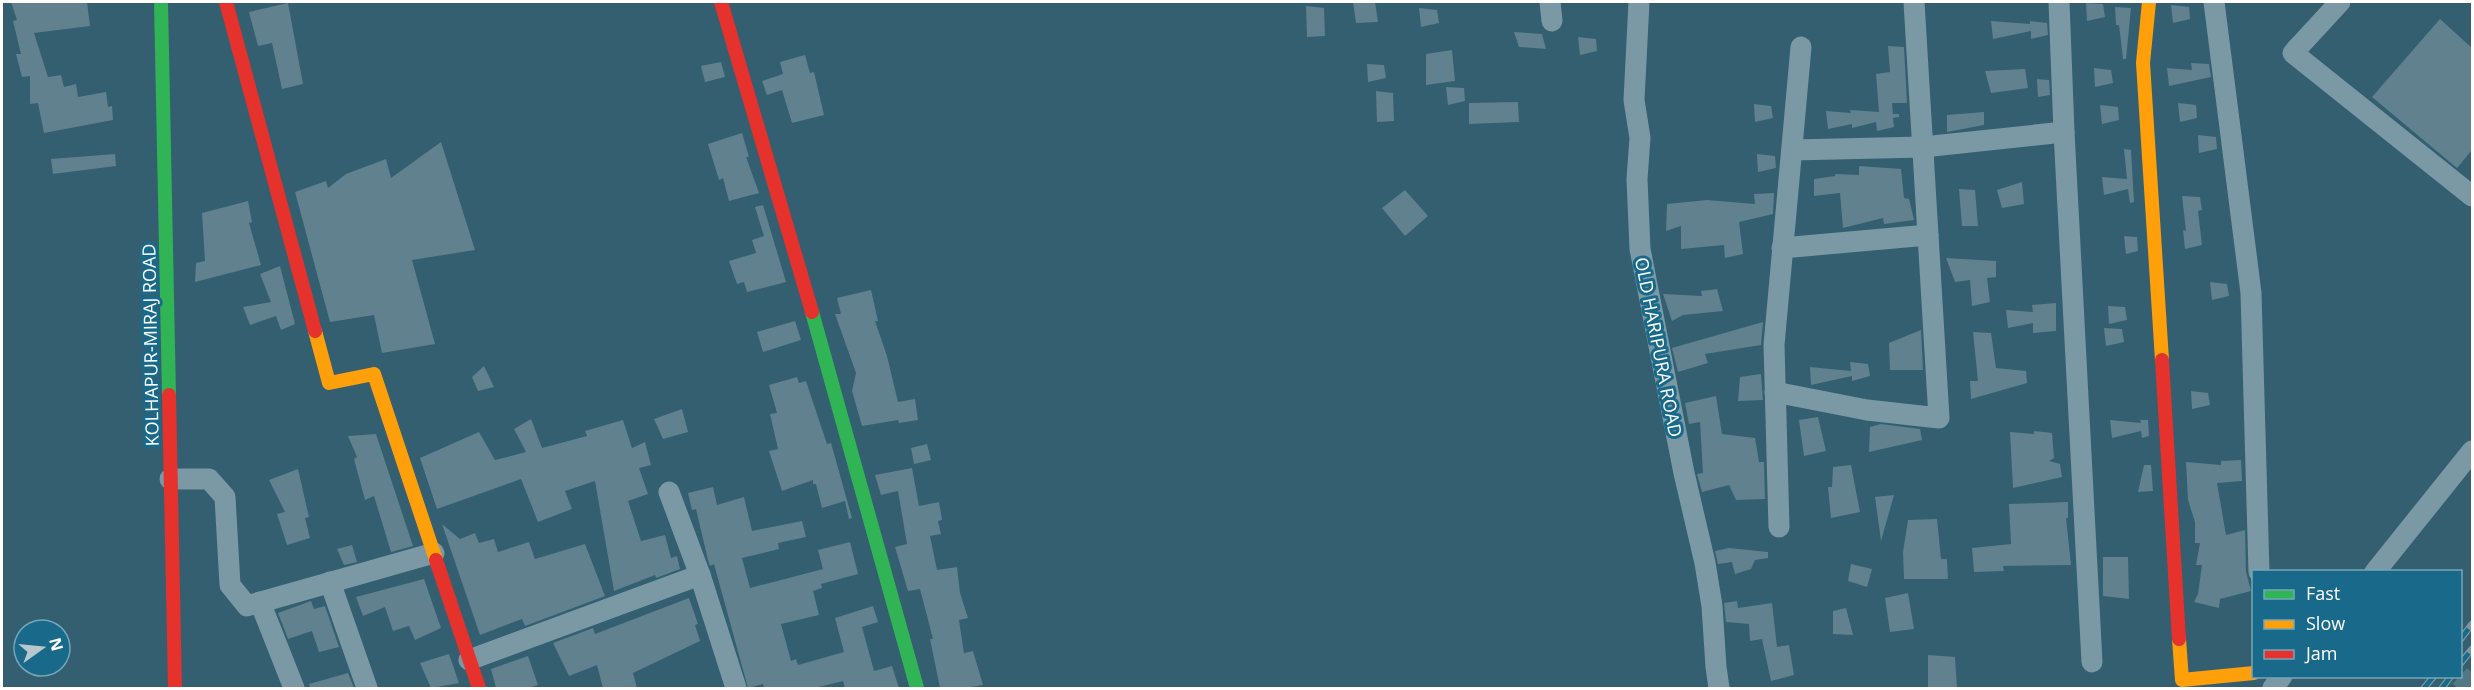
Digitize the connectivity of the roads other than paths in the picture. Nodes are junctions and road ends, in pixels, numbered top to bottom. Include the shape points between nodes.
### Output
1 (161, 2) edge
2 (226, 2) edge
3 (721, 2) edge
4 (1639, 2) edge
5 (1914, 2) edge
6 (2059, 2) edge
7 (2149, 2) edge
8 (2214, 2) edge
9 (2340, 2) edge
10 (1801, 46) dead end
11 (2064, 132) junction
12 (1923, 147) junction
13 (1792, 150) junction
14 (2472, 196) edge
15 (1928, 235) junction
16 (1782, 248) junction
17 (1775, 392) junction
18 (2472, 451) edge
19 (170, 479) junction
20 (669, 492) dead end
21 (1779, 527) dead end
22 (434, 553) junction
23 (2259, 570) edge
24 (2377, 570) edge
25 (700, 575) junction
26 (330, 582) junction
27 (260, 602) junction
28 (469, 660) junction
29 (2092, 662) dead end
30 (2252, 673) edge
31 (175, 688) edge
32 (294, 688) edge
33 (367, 688) edge
34 (479, 688) edge
35 (736, 688) edge
36 (917, 688) edge
37 (1719, 688) edge

1 - 19 street, KOLHAPUR-MIRAJ ROAD
2 - 22 street via 329,383 374,374
3 - 36 street
4 - 37 street, OLD HARIPURA ROAD via 1634,100 1640,138 1640,249 1705,563
5 - 12 street
6 - 11 street
7 - 30 street via 2143,63 2181,680
8 - 23 street via 2251,293
9 - 14 street via 2293,53
10 - 13 street
11 - 12 street
11 - 29 street
12 - 13 street
12 - 15 street
13 - 16 street
15 - 16 street
15 - 17 street via 1940,418 1867,410
16 - 17 street via 1774,345
17 - 21 street
18 - 24 street
19 - 27 street via 209,479 225,497 230,585 247,606
19 - 31 street, KOLHAPUR-MIRAJ ROAD
20 - 25 street
22 - 26 street
22 - 28 street
25 - 28 street
25 - 35 street
26 - 27 street
26 - 33 street
27 - 32 street
28 - 34 street

